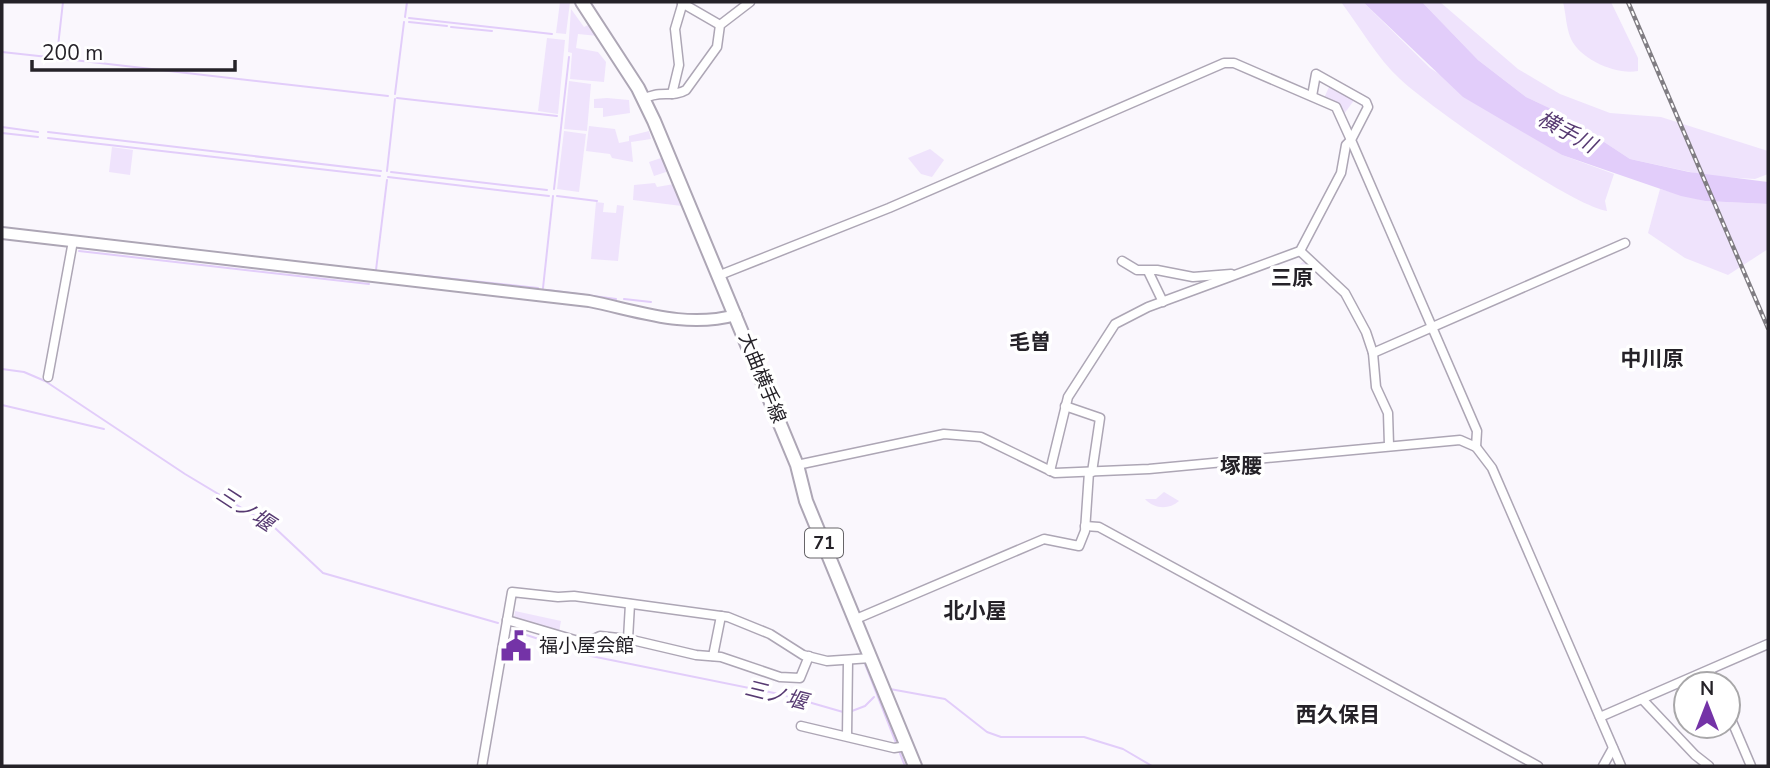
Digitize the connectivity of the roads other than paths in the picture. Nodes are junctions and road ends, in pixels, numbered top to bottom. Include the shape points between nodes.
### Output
1 (582, 2) edge
2 (683, 3) edge
3 (747, 3) edge
4 (720, 25) junction
5 (672, 93) junction
6 (1312, 96) junction
7 (643, 99) junction
8 (1351, 140) junction
9 (2, 233) edge
10 (73, 241) junction
11 (1625, 243) dead end
12 (1300, 251) junction
13 (1122, 261) dead end
14 (1148, 271) junction
15 (1239, 274) junction
16 (720, 275) junction
17 (1163, 302) junction
18 (736, 315) junction
19 (1433, 327) junction
20 (1373, 354) junction
21 (48, 377) dead end
22 (1065, 406) junction
23 (1389, 445) junction
24 (1476, 447) junction
25 (797, 465) junction
26 (1050, 471) junction
27 (1090, 472) junction
28 (1085, 526) junction
29 (630, 604) junction
30 (721, 616) junction
31 (856, 619) junction
32 (507, 620) junction
33 (628, 639) junction
34 (1768, 644) edge
35 (712, 656) junction
36 (809, 656) junction
37 (871, 658) junction
38 (848, 661) junction
39 (1710, 670) edge
40 (1672, 686) edge
41 (1642, 699) junction
42 (1600, 717) junction
43 (800, 726) dead end
44 (847, 736) junction
45 (1740, 740) edge
46 (907, 746) junction
47 (1613, 748) junction
48 (482, 766) edge
49 (915, 766) edge
50 (1538, 766) edge
51 (1603, 766) edge
52 (1621, 766) edge
53 (1709, 766) edge
54 (1751, 766) edge

1 - 7 main road, 大曲横手線 / 71
2 - 4 street
2 - 5 street via 675,29 679,65
3 - 4 street
4 - 5 street via 717,47 708,62 686,90
5 - 7 street
6 - 8 street via 1336,107
6 - 8 street via 1316,74 1366,102 1368,107
6 - 16 street via 1234,63 1224,63 889,208
7 - 16 main road, 大曲横手線 / 71
8 - 12 street via 1341,173
8 - 19 street
9 - 10 street
10 - 18 street via 577,300 680,321 714,321
10 - 21 street
11 - 19 street
12 - 15 street
12 - 20 street via 1345,293
13 - 14 street via 1129,268
14 - 15 street via 1193,277
14 - 17 street
15 - 17 street
16 - 18 main road, 大曲横手線 / 71
17 - 22 street via 1115,324
18 - 25 main road, 大曲横手線 / 71
19 - 20 street
19 - 24 street via 1477,430
20 - 23 street via 1376,387 1388,413
22 - 26 street
22 - 27 street via 1100,418
23 - 24 street via 1460,440
23 - 27 street
24 - 42 street via 1492,468
25 - 26 street via 944,434 981,437
25 - 31 main road, 大曲横手線 / 71 via 806,500
26 - 27 street
27 - 28 street
28 - 31 street via 1079,546 1044,539
28 - 50 street via 1099,527
29 - 30 street
29 - 32 street via 512,592
29 - 33 street
30 - 35 street
30 - 36 street via 770,634
31 - 37 main road, 大曲横手線 / 71
32 - 33 street via 585,643 600,636
32 - 48 street
33 - 35 street
34 - 39 street
35 - 36 street via 794,680 804,673
36 - 38 street
37 - 38 street
37 - 46 main road, 大曲横手線 / 71
38 - 44 street
40 - 41 street
41 - 42 street
41 - 53 street
42 - 47 street
43 - 44 street
44 - 46 street via 894,748
45 - 54 street
46 - 49 main road, 大曲横手線 / 71
47 - 51 street
47 - 52 street

